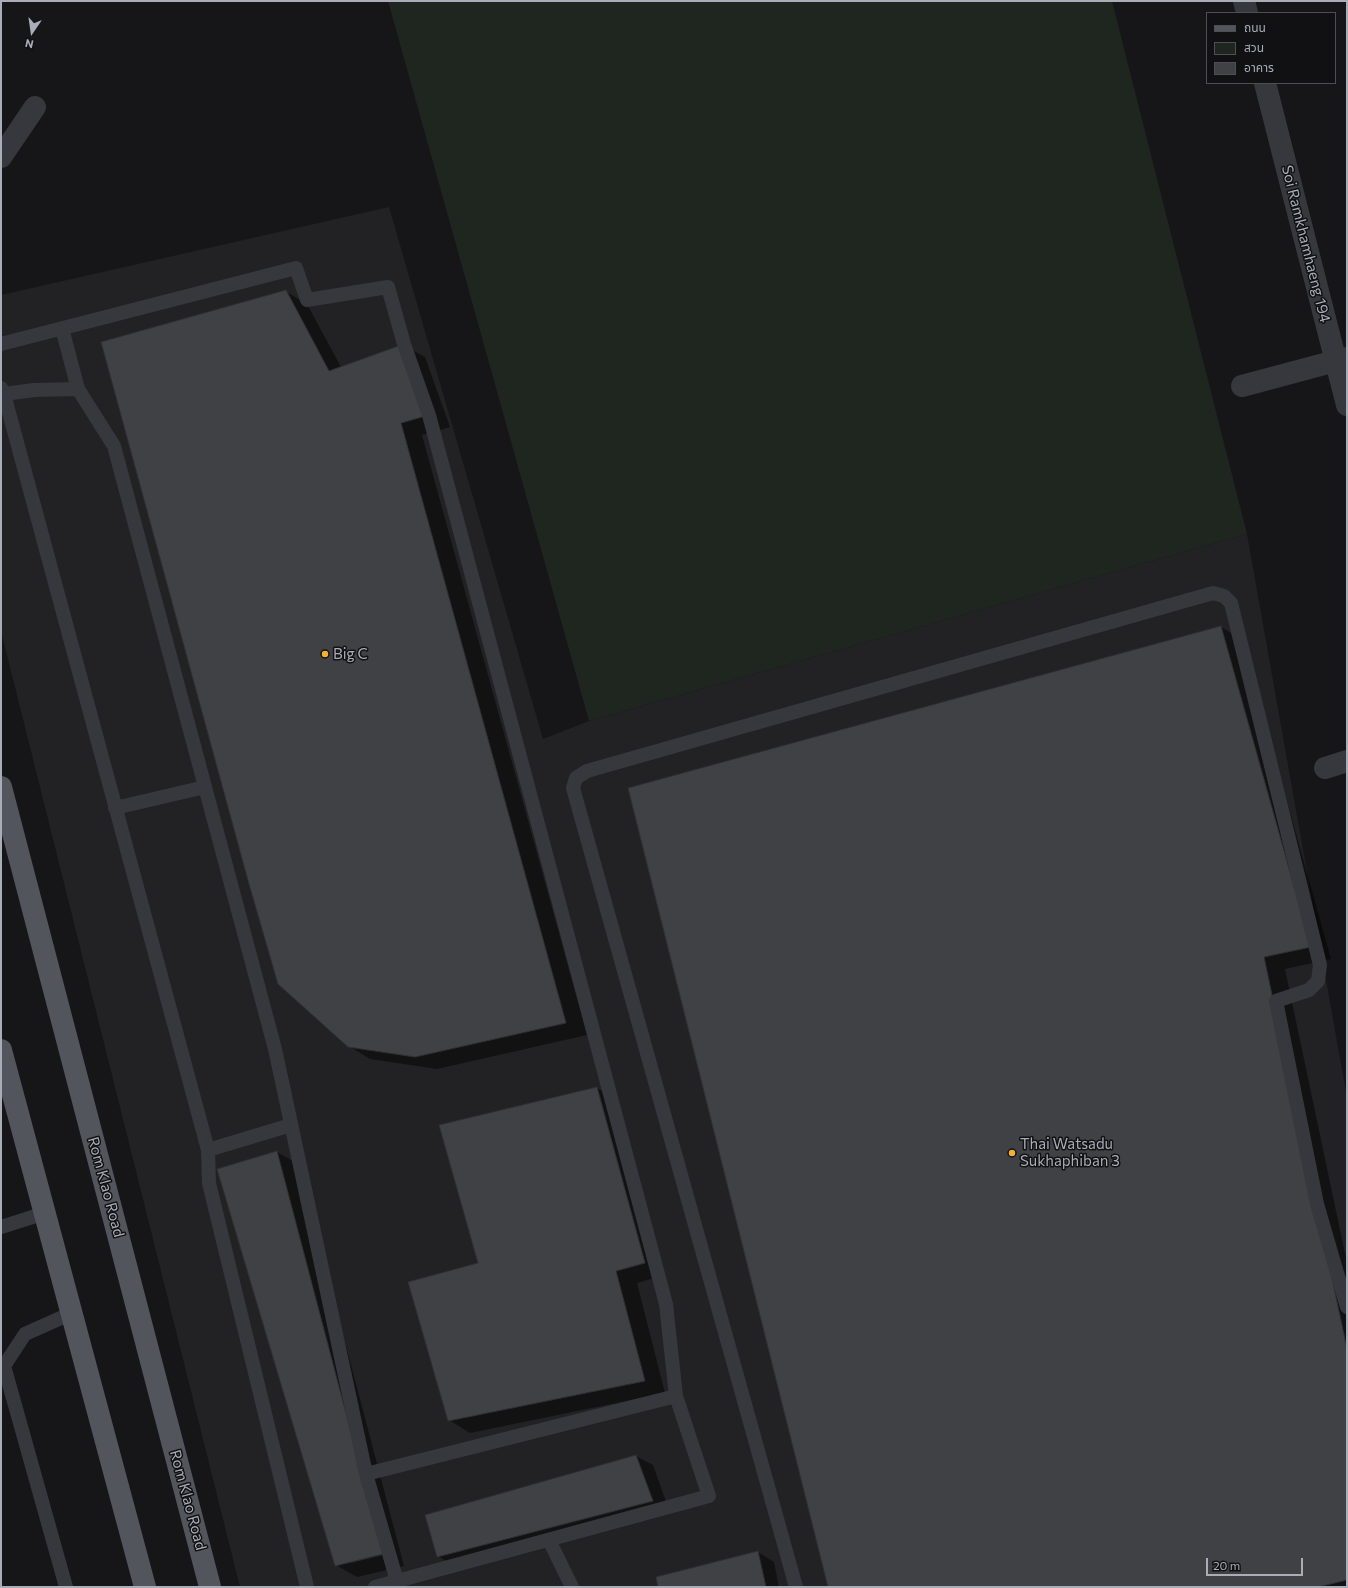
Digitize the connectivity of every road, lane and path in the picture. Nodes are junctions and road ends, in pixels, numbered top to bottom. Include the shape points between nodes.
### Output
1 (1244, 1) edge
2 (1247, 12) edge
3 (1265, 84) edge
4 (35, 107) dead end
5 (1, 157) edge
6 (62, 328) junction
7 (1, 344) edge
8 (1341, 359) edge
9 (1242, 386) dead end
10 (78, 390) junction
11 (3, 391) edge
12 (1347, 405) edge
13 (1347, 761) edge
14 (1325, 768) dead end
15 (1, 787) edge
16 (205, 787) junction
17 (115, 808) junction
18 (1, 1050) edge
19 (291, 1126) junction
20 (208, 1150) junction
21 (45, 1213) junction
22 (1, 1227) edge
23 (1347, 1307) edge
24 (72, 1313) junction
25 (2, 1366) edge
26 (676, 1396) junction
27 (366, 1474) junction
28 (549, 1540) junction
29 (397, 1581) junction
30 (66, 1587) edge
31 (145, 1587) edge
32 (210, 1587) edge
33 (307, 1587) edge
34 (375, 1587) edge
35 (572, 1587) edge
36 (796, 1587) edge

1 - 2 street
3 - 8 street, Soi Ramkhamhaeng 194
4 - 5 street
6 - 7 lane
6 - 10 lane
6 - 26 lane via 296,268 307,300 388,287 431,423 664,1297
8 - 9 street
8 - 12 street, Soi Ramkhamhaeng 194
10 - 11 lane
10 - 16 lane via 114,446
11 - 17 lane
13 - 14 street
15 - 32 main road, Rom Klao Road
16 - 17 lane
16 - 19 lane via 275,1049
17 - 20 lane
18 - 21 main road
19 - 20 lane
19 - 27 lane
20 - 33 lane via 209,1183
21 - 22 lane
21 - 24 main road
23 - 36 lane via 1317,1204 1276,1001 1309,990 1318,981 1320,965 1231,603 1224,596 1213,593 587,771 576,778 573,788
24 - 25 lane via 24,1334
24 - 31 main road
25 - 30 lane
26 - 27 lane
26 - 28 lane via 709,1496
27 - 29 lane
28 - 29 lane
28 - 35 lane
29 - 34 lane

